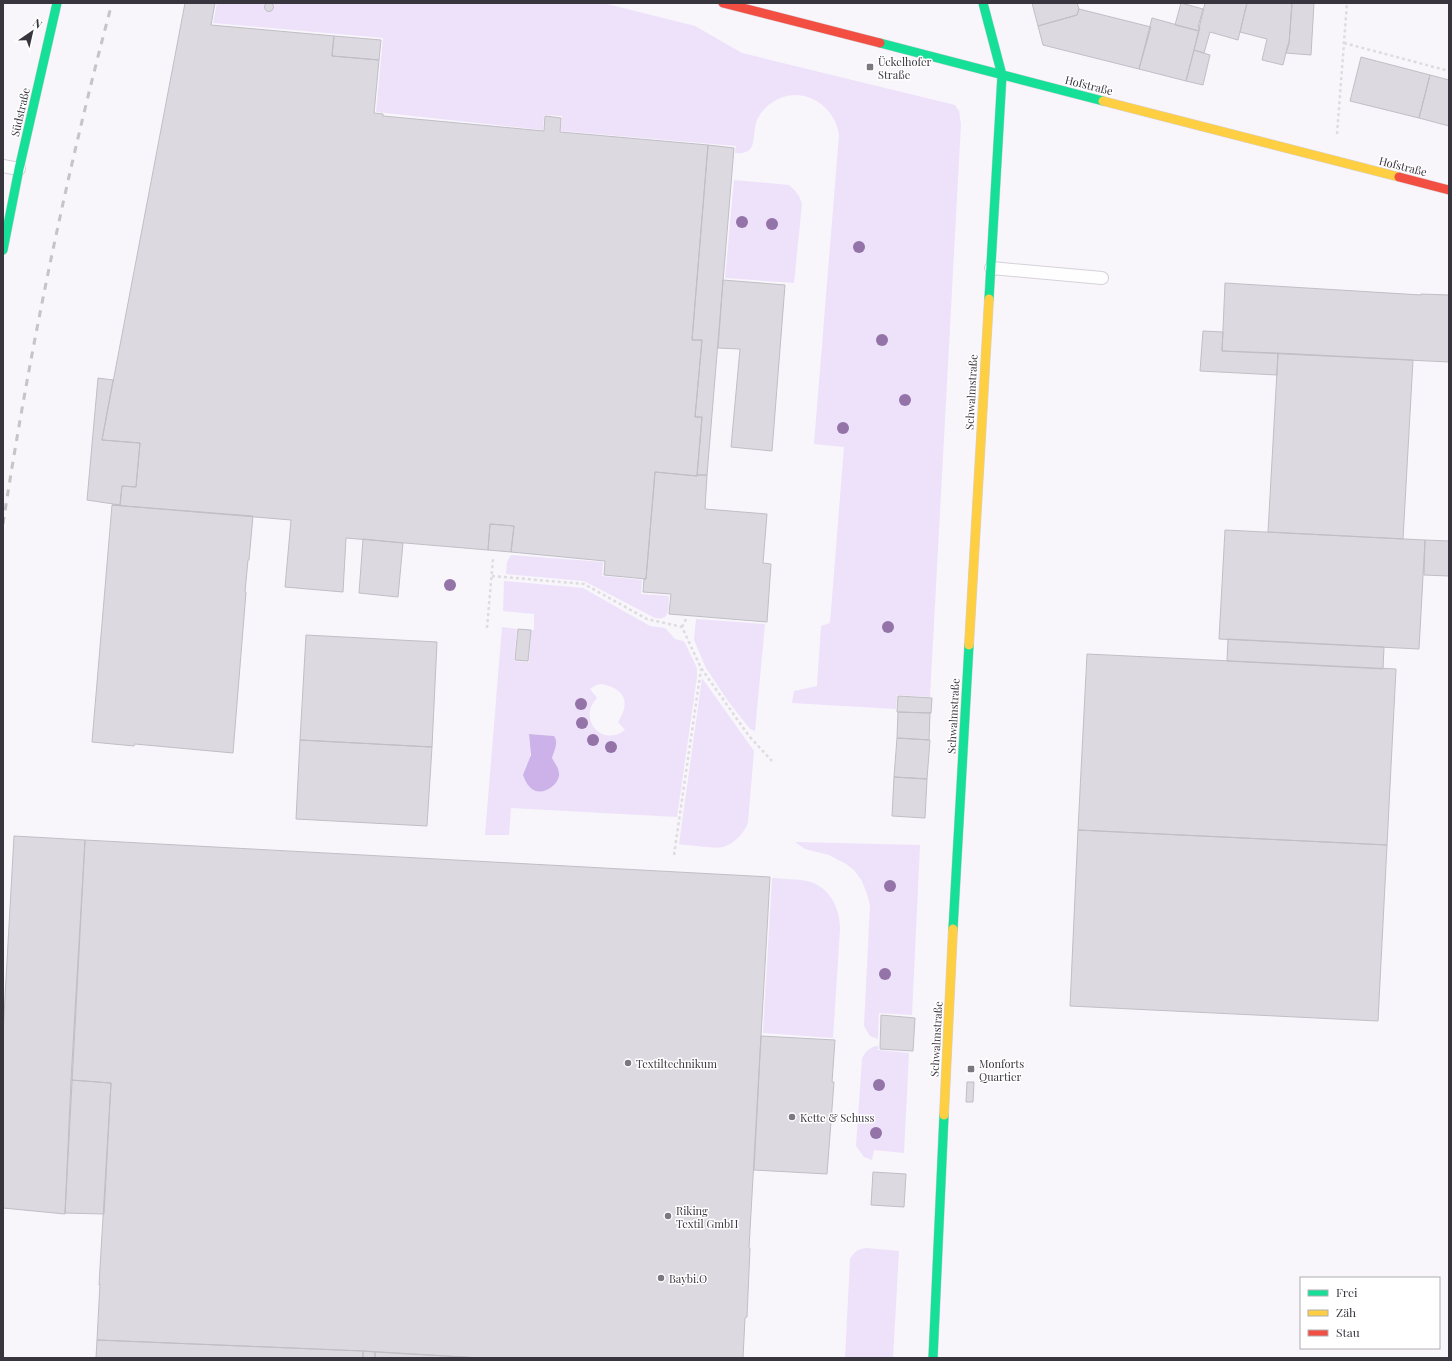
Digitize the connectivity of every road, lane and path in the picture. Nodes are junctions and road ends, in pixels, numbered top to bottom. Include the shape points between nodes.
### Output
1 (57, 3) edge
2 (723, 3) edge
3 (983, 3) edge
4 (1347, 3) edge
5 (1344, 43) junction
6 (1449, 71) edge
7 (1002, 75) junction
8 (1335, 161) junction
9 (3, 166) edge
10 (19, 169) junction
11 (1449, 190) edge
12 (3, 250) edge
13 (991, 268) junction
14 (1102, 278) dead end
15 (493, 559) dead end
16 (492, 576) junction
17 (686, 619) dead end
18 (682, 627) junction
19 (487, 628) dead end
20 (701, 668) junction
21 (772, 760) dead end
22 (674, 855) dead end
23 (933, 1358) edge

1 - 10 street, Südstraße
2 - 7 street, Hofstraße
3 - 7 street
4 - 5 path
5 - 6 path
5 - 8 path
7 - 8 street, Hofstraße
7 - 13 street, Schwalmstraße
8 - 11 street, Hofstraße
9 - 10 lane
10 - 12 street, Südstraße
13 - 14 lane
13 - 23 street, Schwalmstraße via 946,1066
15 - 16 path
16 - 18 path via 584,584 647,620
16 - 19 path
17 - 18 path
18 - 20 path
20 - 21 path via 749,736
20 - 22 path

